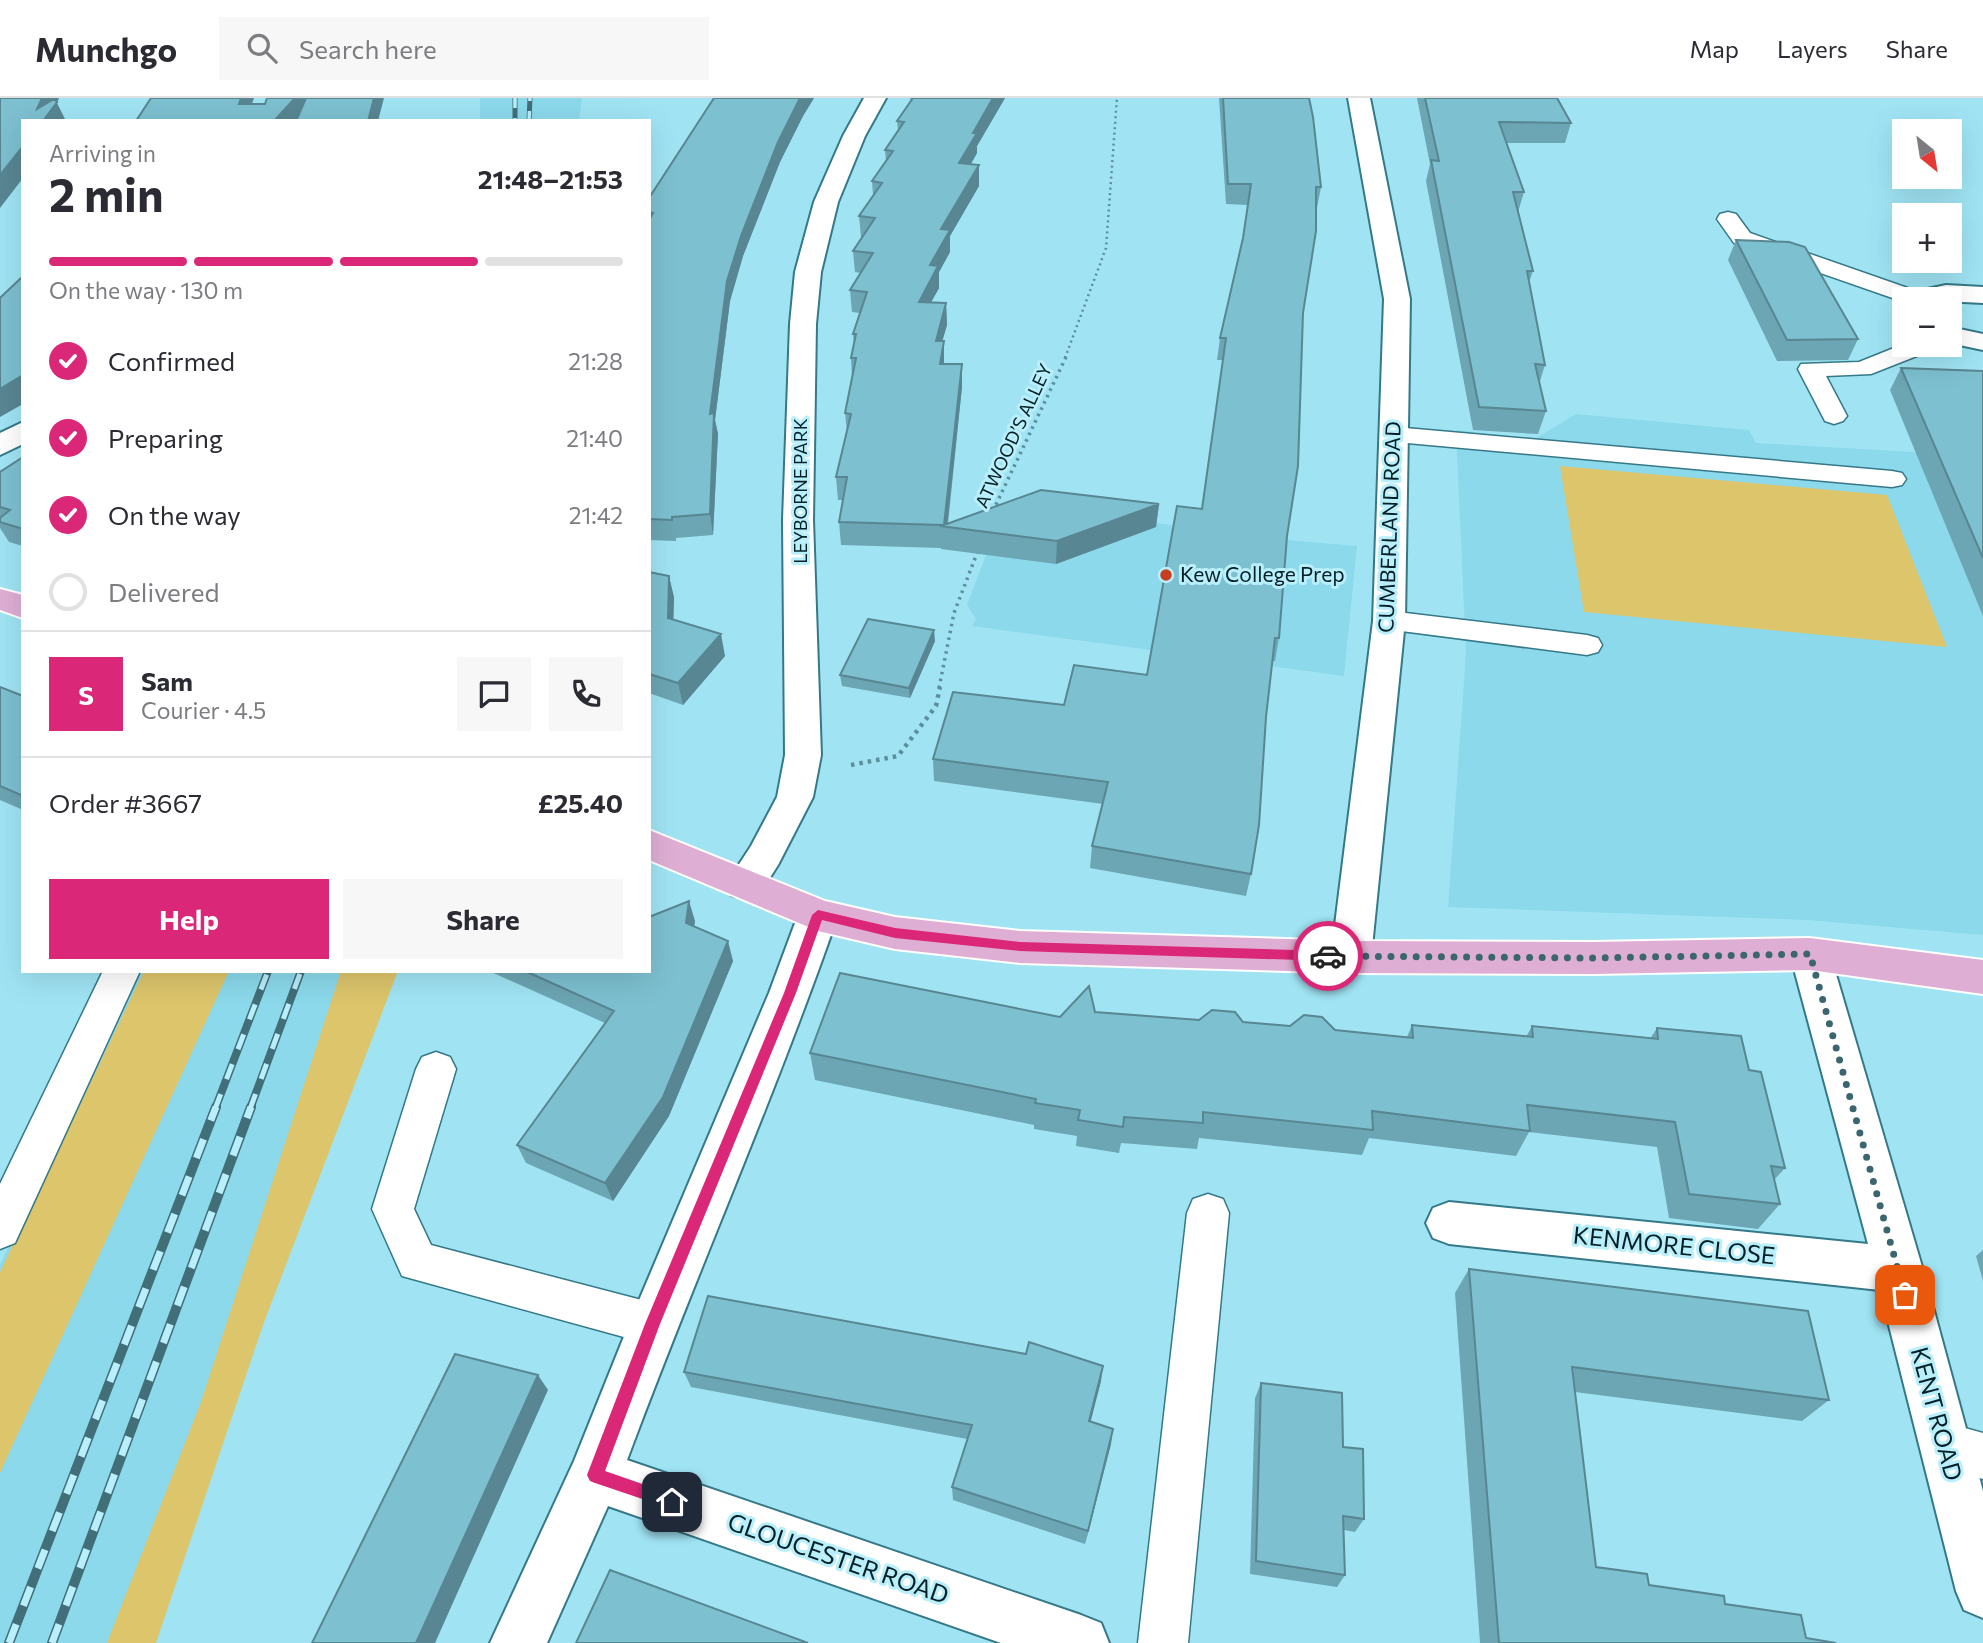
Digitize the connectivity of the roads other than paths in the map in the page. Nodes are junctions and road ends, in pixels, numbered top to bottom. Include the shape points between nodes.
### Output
1 (874, 98) edge
2 (1359, 98) edge
3 (1728, 219) dead end
4 (1892, 292) edge
5 (1962, 294) edge
6 (1983, 295) edge
7 (1962, 338) edge
8 (1983, 342) edge
9 (1892, 357) edge
10 (1834, 416) dead end
11 (21, 432) edge
12 (1394, 435) junction
13 (0, 446) edge
14 (1892, 479) dead end
15 (0, 599) edge
16 (21, 606) edge
17 (1389, 621) junction
18 (1587, 645) dead end
19 (651, 845) edge
20 (745, 884) junction
21 (818, 915) junction
22 (1810, 954) junction
23 (1351, 957) junction
24 (121, 973) edge
25 (1983, 977) edge
26 (436, 1069) dead end
27 (1208, 1213) dead end
28 (1449, 1223) dead end
29 (0, 1229) edge
30 (1899, 1270) junction
31 (653, 1324) junction
32 (1963, 1451) edge
33 (595, 1475) junction
34 (1983, 1591) edge
35 (518, 1643) edge
36 (1081, 1643) edge
37 (1163, 1643) edge

1 - 20 street, LEYBORNE PARK via 827,202 808,272 798,520 803,755 795,797
2 - 12 street, CUMBERLAND ROAD via 1397,299
3 - 4 lane via 1742,239
5 - 6 street
7 - 8 street
9 - 10 lane via 1862,369 1810,369
11 - 13 street
12 - 14 lane
12 - 17 street, CUMBERLAND ROAD
15 - 16 highway
17 - 18 lane
17 - 23 street, CUMBERLAND ROAD
19 - 20 highway
20 - 21 highway
21 - 23 highway via 895,933 1020,947
21 - 31 street
22 - 23 highway
22 - 25 highway
22 - 30 street, KENT ROAD
24 - 29 lane
26 - 31 lane via 393,1209 417,1262
27 - 37 lane
28 - 30 street, KENMORE CLOSE
30 - 32 street, KENT ROAD
31 - 33 street
32 - 34 street, KENT ROAD
33 - 35 street
33 - 36 street, GLOUCESTER ROAD

